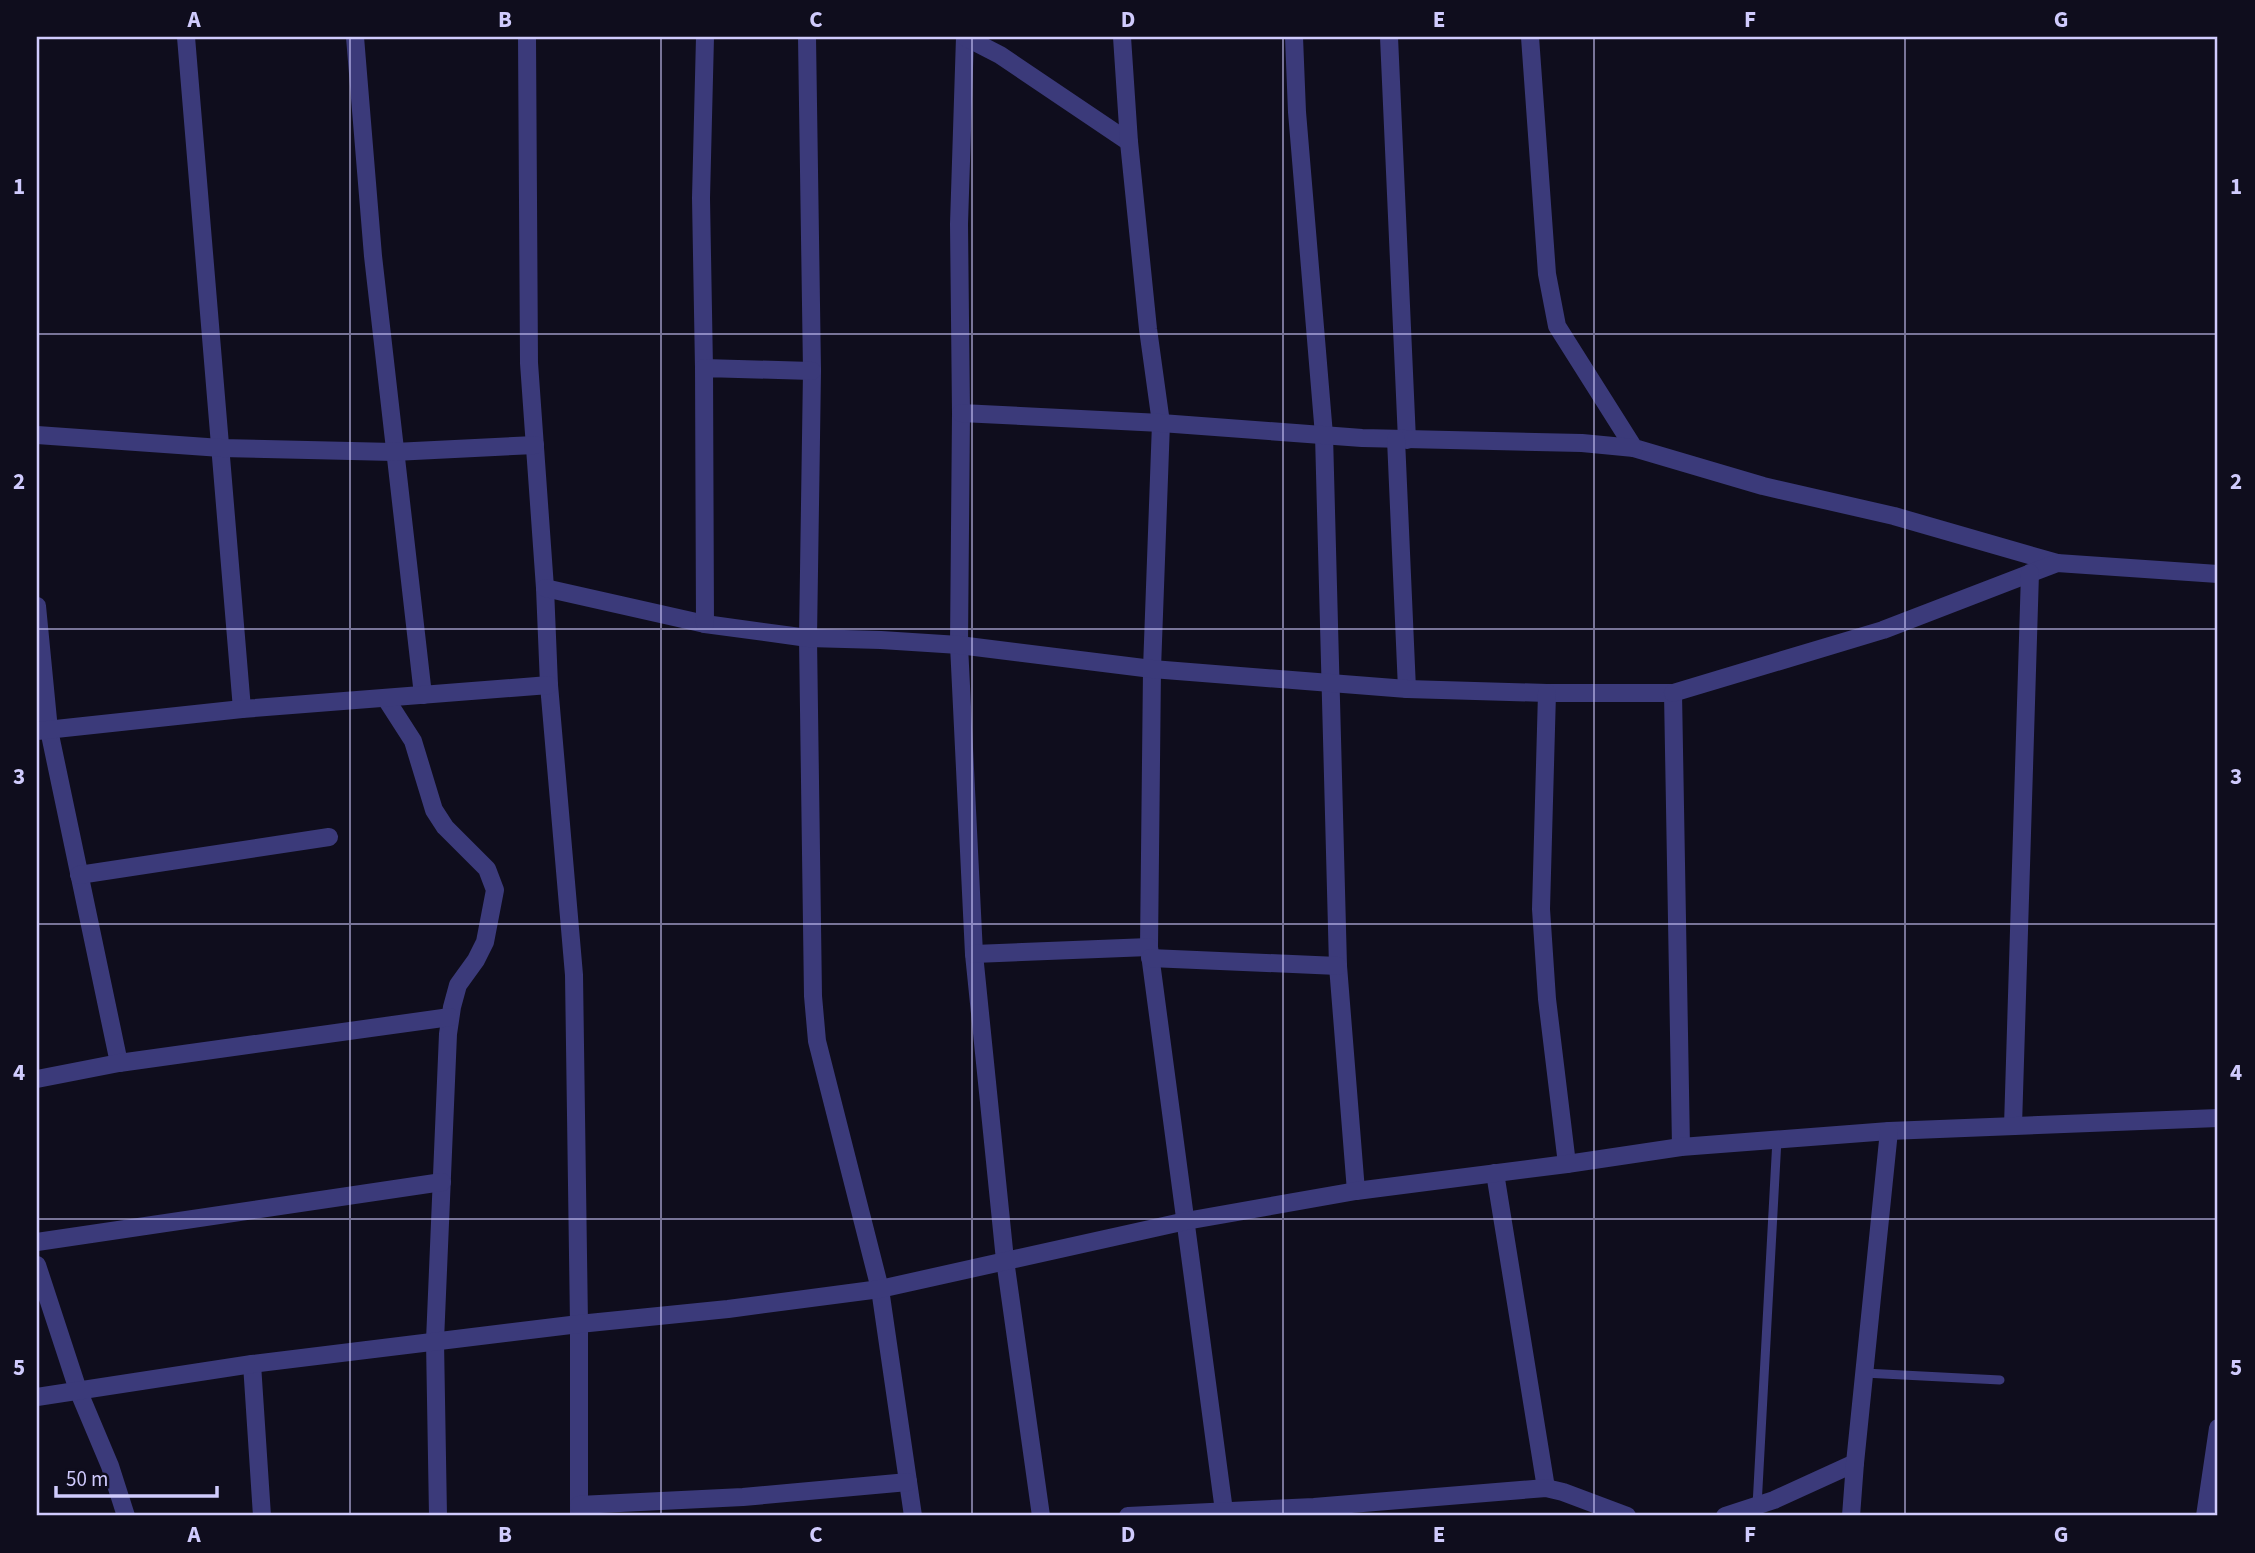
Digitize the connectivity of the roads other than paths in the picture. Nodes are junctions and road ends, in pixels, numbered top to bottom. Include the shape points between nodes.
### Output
1 (186, 37) edge
2 (355, 37) edge
3 (527, 37) edge
4 (705, 37) edge
5 (807, 37) edge
6 (965, 37) edge
7 (1122, 37) edge
8 (1294, 37) edge
9 (1389, 37) edge
10 (1530, 37) edge
11 (1129, 142) junction
12 (704, 368) junction
13 (812, 371) junction
14 (961, 413) junction
15 (1161, 423) junction
16 (37, 435) edge
17 (1324, 435) junction
18 (1402, 439) junction
19 (535, 445) junction
20 (221, 448) junction
21 (1634, 448) junction
22 (394, 452) junction
23 (2057, 563) junction
24 (2030, 573) junction
25 (2218, 574) edge
26 (545, 588) junction
27 (37, 606) edge
28 (705, 624) junction
29 (808, 638) junction
30 (959, 645) junction
31 (1152, 669) junction
32 (1330, 682) junction
33 (549, 685) junction
34 (1407, 689) junction
35 (1547, 693) junction
36 (1673, 693) junction
37 (422, 695) junction
38 (386, 699) junction
39 (242, 709) junction
40 (43, 731) edge
41 (329, 836) dead end
42 (79, 875) junction
43 (1149, 952) junction
44 (974, 954) junction
45 (1338, 966) junction
46 (450, 1017) junction
47 (119, 1063) junction
48 (37, 1079) edge
49 (2218, 1118) edge
50 (2013, 1126) junction
51 (1889, 1131) junction
52 (1777, 1139) junction
53 (1681, 1147) junction
54 (1567, 1164) junction
55 (1495, 1173) junction
56 (442, 1182) junction
57 (1356, 1191) junction
58 (1186, 1221) junction
59 (37, 1242) edge
60 (1005, 1260) junction
61 (37, 1265) edge
62 (880, 1289) junction
63 (579, 1324) junction
64 (435, 1341) junction
65 (252, 1364) junction
66 (1864, 1373) junction
67 (2000, 1380) dead end
68 (78, 1390) junction
69 (37, 1397) edge
70 (2218, 1428) edge
71 (1855, 1463) junction
72 (908, 1482) junction
73 (1545, 1489) junction
74 (1757, 1506) junction
75 (579, 1511) edge
76 (1224, 1511) junction
77 (126, 1516) edge
78 (262, 1516) edge
79 (438, 1516) edge
80 (913, 1516) edge
81 (1041, 1516) edge
82 (1128, 1516) edge
83 (1627, 1516) edge
84 (1725, 1516) edge
85 (1851, 1516) edge
86 (2205, 1516) edge

1 - 20 street
2 - 22 street
3 - 19 street via 529,363
4 - 12 street via 701,198
5 - 13 street
6 - 11 street via 1000,55
6 - 14 street via 959,224
7 - 11 street
8 - 17 street
9 - 18 street
10 - 21 street via 1547,274 1557,326
11 - 15 street
12 - 13 street
12 - 28 street
13 - 29 street
14 - 15 street
14 - 30 street
15 - 17 street
15 - 31 street
16 - 20 street
17 - 18 street
17 - 32 street
18 - 21 street
18 - 34 street
19 - 22 street
19 - 26 street
20 - 22 street
20 - 39 street
21 - 23 street
22 - 37 street
23 - 24 street
23 - 25 street
24 - 36 street via 1883,630
24 - 50 street
26 - 28 street
26 - 33 street
27 - 40 street
28 - 29 street
29 - 30 street
29 - 62 street via 817,1041
30 - 31 street
30 - 44 street
31 - 32 street
31 - 43 street
32 - 34 street
32 - 45 street
33 - 37 street
33 - 63 street via 574,975
34 - 35 street
35 - 36 street
35 - 54 street via 1541,909
36 - 53 street
37 - 38 street
38 - 39 street
38 - 46 street via 413,741 434,810 487,869 495,890 485,942 458,985
39 - 40 street
40 - 42 street
41 - 42 street
42 - 47 street
43 - 44 street
43 - 45 street
43 - 58 street
44 - 60 street
45 - 57 street
46 - 47 street
46 - 56 street
47 - 48 street
49 - 50 street
50 - 51 street
51 - 52 street
51 - 66 street
52 - 53 street
52 - 74 lane
53 - 54 street
54 - 55 street
55 - 57 street
55 - 73 street
56 - 59 street
56 - 64 street
57 - 58 street
58 - 60 street
58 - 76 street
60 - 62 street
60 - 81 street
61 - 68 street
62 - 63 street
62 - 72 street
63 - 64 street
63 - 75 street
64 - 65 street
64 - 79 street
65 - 68 street
65 - 78 street
66 - 67 lane
66 - 71 street
68 - 69 street
68 - 77 street
70 - 86 street
71 - 74 street
71 - 85 street
72 - 75 street
72 - 80 street
73 - 76 street
73 - 83 street
74 - 84 street
76 - 82 street

